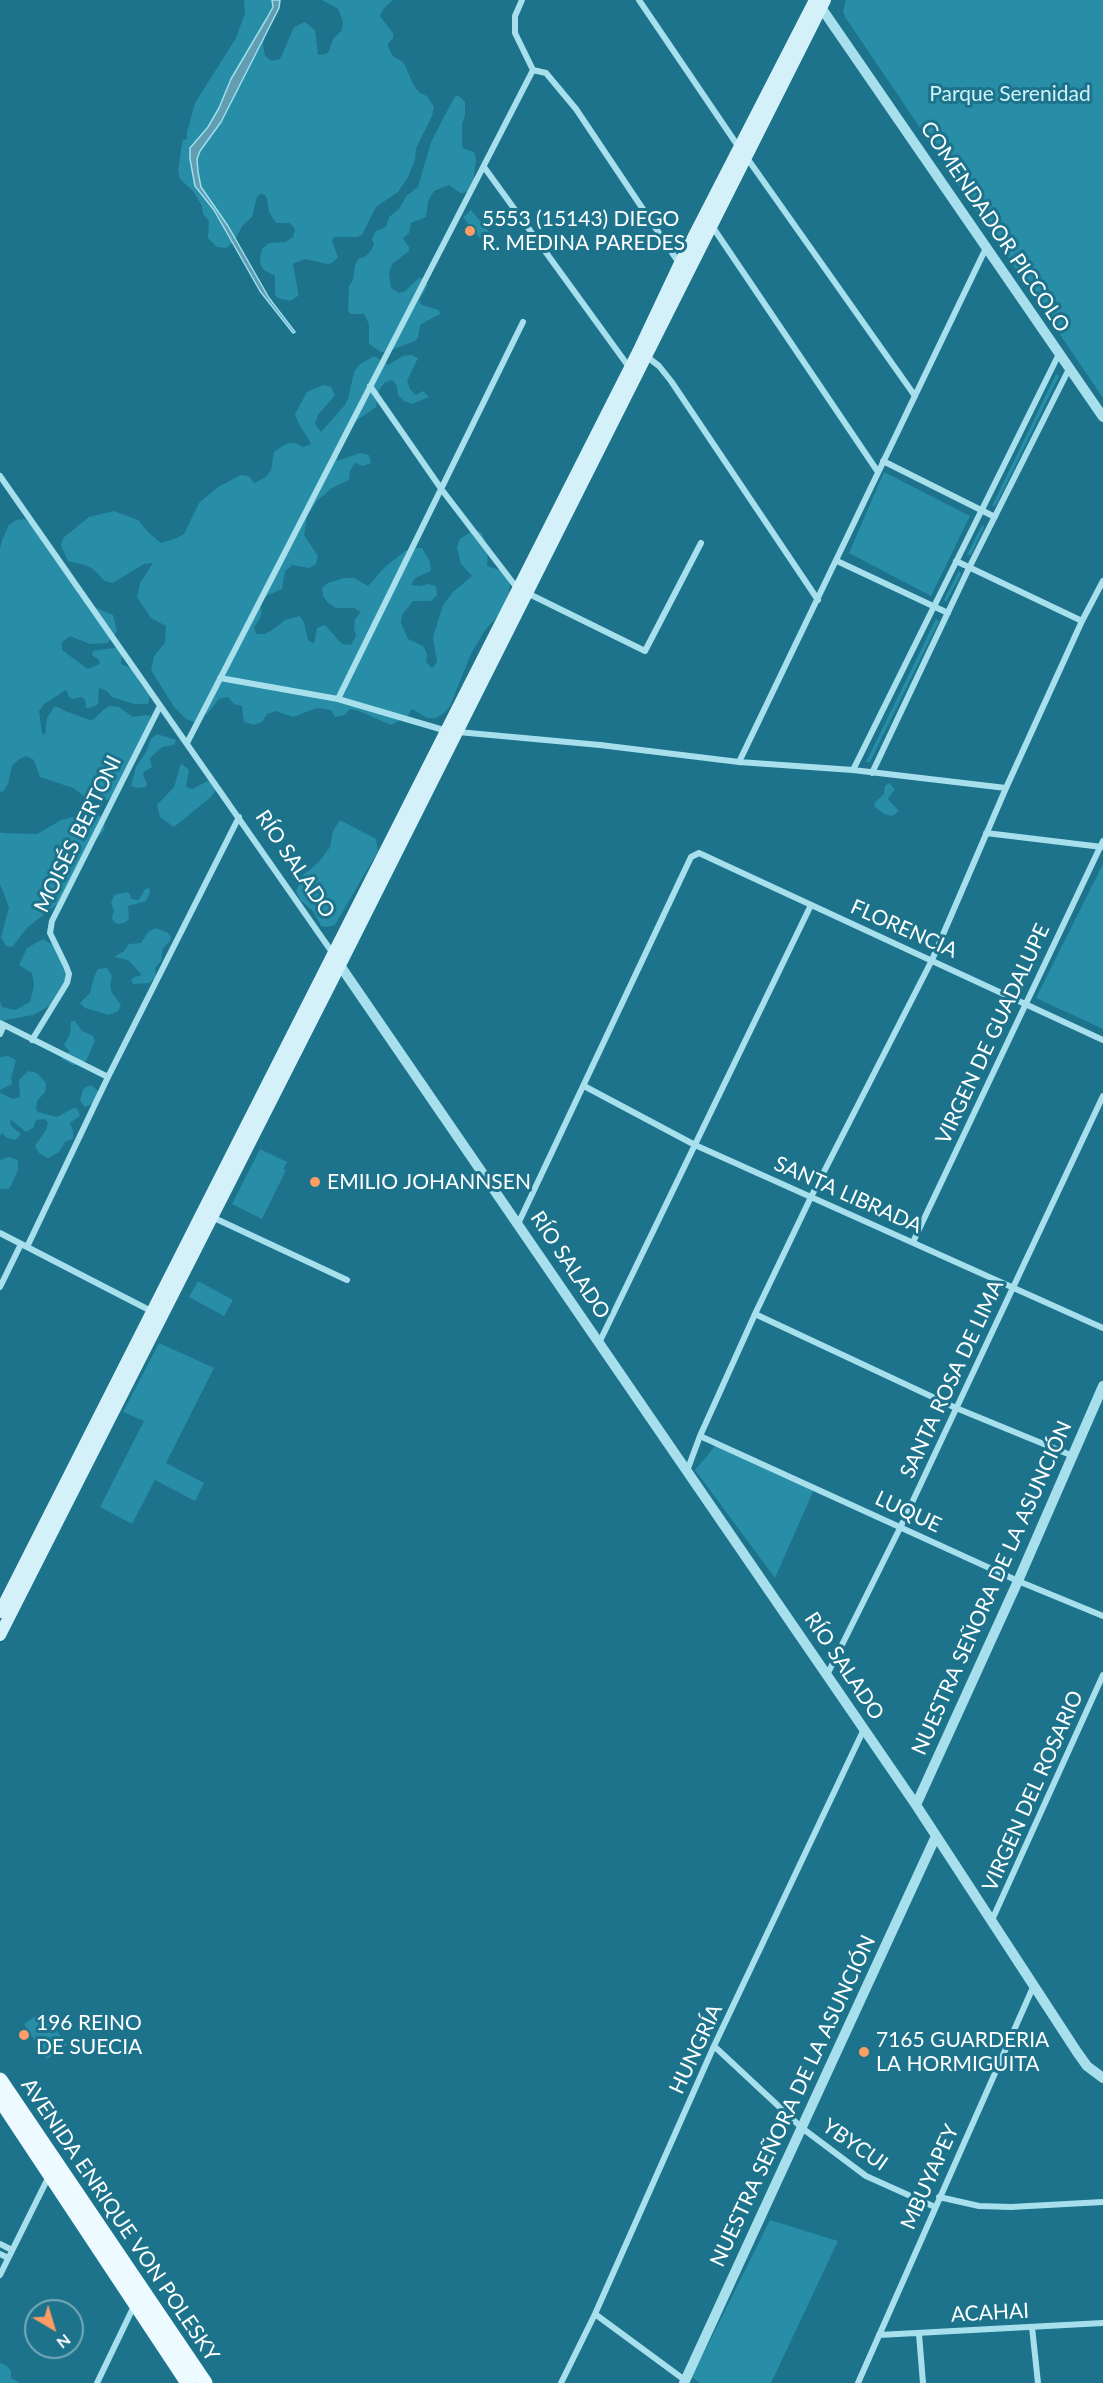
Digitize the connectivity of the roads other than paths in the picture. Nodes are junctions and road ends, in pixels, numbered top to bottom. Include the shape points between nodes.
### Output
1 (522, 0) edge
2 (639, 0) edge
3 (819, 2) edge
4 (533, 70) junction
5 (743, 153) junction
6 (484, 167) junction
7 (712, 226) junction
8 (986, 248) junction
9 (680, 263) junction
10 (523, 322) dead end
11 (643, 354) junction
12 (1059, 354) junction
13 (630, 367) junction
14 (1069, 369) junction
15 (370, 386) junction
16 (915, 396) junction
17 (1103, 417) edge
18 (883, 461) junction
19 (878, 472) junction
20 (0, 476) edge
21 (442, 490) junction
22 (981, 510) junction
23 (995, 517) junction
24 (700, 543) dead end
25 (837, 561) junction
26 (956, 561) junction
27 (969, 568) junction
28 (1103, 581) edge
29 (523, 590) junction
30 (818, 600) junction
31 (934, 606) junction
32 (948, 613) junction
33 (1082, 621) junction
34 (220, 678) junction
35 (338, 699) junction
36 (160, 706) junction
37 (452, 732) junction
38 (187, 743) junction
39 (739, 762) junction
40 (853, 770) junction
41 (872, 773) junction
42 (1006, 788) junction
43 (239, 817) junction
44 (986, 833) junction
45 (1102, 845) edge
46 (811, 905) junction
47 (337, 960) junction
48 (932, 960) junction
49 (1026, 1004) junction
50 (2, 1024) edge
51 (0, 1034) edge
52 (32, 1040) junction
53 (1103, 1040) edge
54 (108, 1077) junction
55 (584, 1086) junction
56 (1103, 1096) edge
57 (695, 1145) junction
58 (811, 1197) junction
59 (208, 1214) junction
60 (518, 1224) junction
61 (0, 1233) edge
62 (913, 1242) junction
63 (24, 1246) junction
64 (347, 1280) dead end
65 (0, 1287) edge
66 (1012, 1288) junction
67 (157, 1314) junction
68 (754, 1314) junction
69 (1103, 1328) edge
70 (599, 1343) junction
71 (1103, 1386) edge
72 (956, 1408) junction
73 (700, 1436) junction
74 (92, 1441) junction
75 (1073, 1456) junction
76 (687, 1471) junction
77 (901, 1526) junction
78 (1018, 1581) junction
79 (0, 1612) edge
80 (1103, 1616) edge
81 (0, 1635) edge
82 (827, 1675) junction
83 (1103, 1675) edge
84 (864, 1729) junction
85 (916, 1805) junction
86 (936, 1836) junction
87 (992, 1920) junction
88 (1034, 1984) junction
89 (714, 2046) junction
90 (1103, 2078) edge
91 (0, 2080) edge
92 (0, 2099) edge
93 (802, 2128) junction
94 (53, 2168) junction
95 (939, 2197) junction
96 (1103, 2202) edge
97 (934, 2207) junction
98 (0, 2244) edge
99 (12, 2250) junction
100 (0, 2254) edge
101 (8, 2258) junction
102 (0, 2275) edge
103 (142, 2290) junction
104 (135, 2305) junction
105 (595, 2314) junction
106 (1103, 2323) edge
107 (1032, 2327) junction
108 (919, 2334) junction
109 (879, 2335) junction
110 (686, 2382) edge
111 (97, 2383) edge
112 (188, 2383) edge
113 (205, 2383) edge
114 (561, 2383) edge
115 (858, 2383) edge
116 (922, 2383) edge
117 (1038, 2383) edge

1 - 4 street via 515,16 515,33
2 - 5 street
3 - 5 main road
3 - 8 street, COMENDADOR PICCOLO
4 - 6 street
4 - 9 street via 546,73 576,109
5 - 7 main road
5 - 9 main road
5 - 16 street
6 - 13 street
6 - 15 street
7 - 11 main road
7 - 19 street
8 - 12 street, COMENDADOR PICCOLO
8 - 16 street
9 - 11 main road
10 - 21 street
11 - 13 main road
11 - 29 main road
11 - 30 street via 671,381
12 - 14 street, COMENDADOR PICCOLO
12 - 22 street
13 - 29 main road
14 - 17 street, COMENDADOR PICCOLO
14 - 23 street
15 - 21 street
15 - 34 street
16 - 18 street
18 - 19 street
18 - 22 street
19 - 25 street
20 - 36 street, RÍO SALADO
21 - 29 street
21 - 35 street
22 - 23 street
22 - 26 street
23 - 27 street
24 - 29 street via 645,651
25 - 30 street
25 - 31 street
26 - 27 street
26 - 31 street
27 - 32 street
27 - 33 street
28 - 33 street
29 - 37 main road
30 - 39 street
31 - 32 street
31 - 40 street
32 - 41 street
33 - 42 street
34 - 35 street
34 - 38 street
35 - 37 street
36 - 38 street, RÍO SALADO
36 - 52 street, MOISÉS BERTONI via 52,921 50,933 69,974 68,983
37 - 39 street
37 - 47 main road
38 - 43 street, RÍO SALADO
39 - 40 street
40 - 41 street
41 - 42 street
42 - 44 street
43 - 47 street, RÍO SALADO
43 - 54 street
44 - 45 street
44 - 48 street
45 - 49 street, VIRGEN DE GUADALUPE
46 - 48 street, FLORENCIA
46 - 55 street, FLORENCIA via 708,855 699,853 691,857
46 - 57 street
47 - 59 main road
47 - 60 street, RÍO SALADO
48 - 49 street, FLORENCIA
48 - 58 street
49 - 53 street, FLORENCIA
49 - 62 street, VIRGEN DE GUADALUPE
50 - 51 street
50 - 52 street
52 - 54 street
54 - 63 street
55 - 57 street, SANTA LIBRADA
55 - 60 street
56 - 66 street, SANTA ROSA DE LIMA
57 - 58 street, SANTA LIBRADA
57 - 70 street
58 - 62 street, SANTA LIBRADA
58 - 68 street
59 - 64 street
59 - 67 main road
60 - 70 street, RÍO SALADO
61 - 63 street
62 - 66 street, SANTA LIBRADA
63 - 65 street
63 - 67 street
66 - 69 street, SANTA LIBRADA
66 - 72 street, SANTA ROSA DE LIMA
67 - 74 main road
68 - 72 street
68 - 73 street
70 - 76 street, RÍO SALADO
71 - 75 street, NUESTRA SEÑORA DE LA ASUNCIÓN
72 - 75 street
72 - 77 street, SANTA ROSA DE LIMA
73 - 76 street
73 - 77 street, LUQUE
74 - 79 main road
74 - 81 main road
75 - 78 street, NUESTRA SEÑORA DE LA ASUNCIÓN
76 - 82 street, RÍO SALADO
77 - 78 street, LUQUE
77 - 82 street, SANTA ROSA DE LIMA
78 - 80 street, LUQUE
78 - 85 street, NUESTRA SEÑORA DE LA ASUNCIÓN
82 - 84 street, RÍO SALADO
83 - 87 street, VIRGEN DEL ROSARIO
84 - 85 street, RÍO SALADO
84 - 89 street, HUNGRÍA
85 - 86 street, RÍO SALADO
86 - 87 street, RÍO SALADO
86 - 93 street, NUESTRA SEÑORA DE LA ASUNCIÓN
87 - 88 street, RÍO SALADO
88 - 90 street, RÍO SALADO via 1087,2066
88 - 95 street, MBUYAPEY
89 - 93 street, YBYCUI
89 - 105 street, HUNGRÍA
91 - 94 main road, AVENIDA ENRIQUE VON POLESKY
92 - 94 main road, AVENIDA ENRIQUE VON POLESKY
93 - 97 street, YBYCUI via 866,2176
93 - 110 street, NUESTRA SEÑORA DE LA ASUNCIÓN
94 - 99 street
94 - 103 main road, AVENIDA ENRIQUE VON POLESKY
94 - 104 main road, AVENIDA ENRIQUE VON POLESKY
95 - 96 street via 979,2206 1011,2207
95 - 97 street, MBUYAPEY
97 - 109 street, MBUYAPEY
98 - 99 street
99 - 101 street
100 - 101 street
101 - 102 street
103 - 104 street
103 - 113 main road, AVENIDA ENRIQUE VON POLESKY
104 - 111 street
104 - 112 main road, AVENIDA ENRIQUE VON POLESKY
105 - 110 street
105 - 114 street, HUNGRÍA
106 - 107 street, ACAHAI
107 - 108 street, ACAHAI
107 - 117 street
108 - 109 street, ACAHAI
108 - 116 street
109 - 115 street, MBUYAPEY

